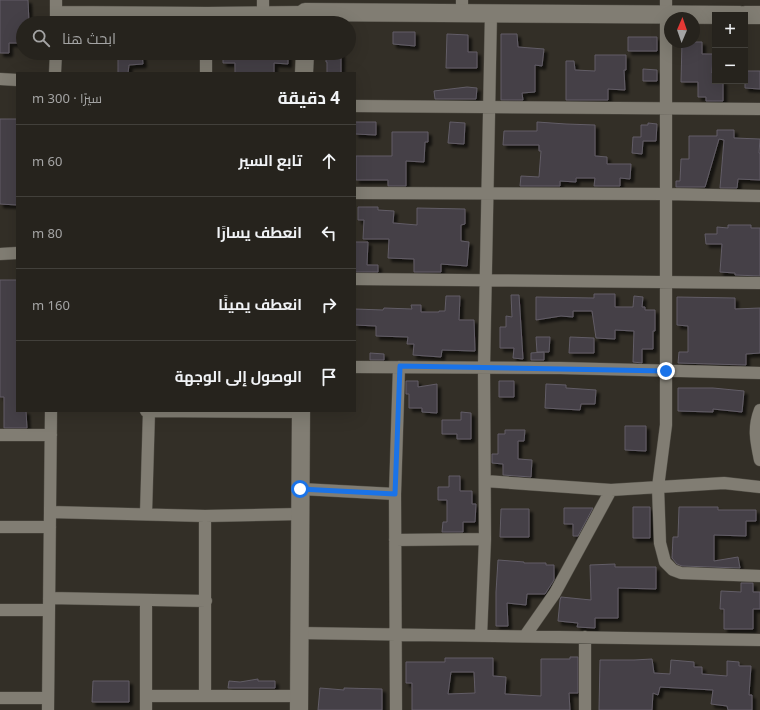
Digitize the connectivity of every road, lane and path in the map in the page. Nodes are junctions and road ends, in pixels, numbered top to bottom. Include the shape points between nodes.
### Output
1 (263, 6) edge
2 (462, 6) edge
3 (666, 7) edge
4 (56, 12) edge
5 (712, 12) edge
6 (491, 13) junction
7 (748, 15) edge
8 (760, 15) edge
9 (157, 16) edge
10 (216, 16) edge
11 (301, 16) edge
12 (319, 16) edge
13 (56, 60) edge
14 (206, 60) edge
15 (305, 60) edge
16 (56, 72) edge
17 (206, 72) edge
18 (304, 72) edge
19 (0, 80) edge
20 (16, 80) edge
21 (356, 106) edge
22 (488, 107) junction
23 (667, 107) junction
24 (760, 108) edge
25 (356, 193) edge
26 (667, 194) junction
27 (488, 195) junction
28 (760, 196) edge
29 (0, 254) edge
30 (16, 254) edge
31 (356, 279) edge
32 (486, 280) junction
33 (667, 282) junction
34 (760, 283) edge
35 (400, 366) junction
36 (356, 367) edge
37 (484, 368) junction
38 (666, 371) junction
39 (760, 373) edge
40 (760, 410) edge
41 (52, 412) edge
42 (147, 412) edge
43 (301, 412) edge
44 (0, 435) edge
45 (51, 435) junction
46 (760, 460) edge
47 (485, 481) junction
48 (760, 486) edge
49 (658, 487) junction
50 (300, 489) junction
51 (611, 490) junction
52 (395, 494) junction
53 (50, 512) junction
54 (146, 514) junction
55 (300, 514) junction
56 (205, 516) junction
57 (0, 527) edge
58 (50, 527) junction
59 (486, 538) junction
60 (395, 540) junction
61 (760, 576) edge
62 (146, 600) junction
63 (206, 601) junction
64 (49, 604) junction
65 (0, 610) edge
66 (299, 633) junction
67 (396, 634) junction
68 (481, 636) junction
69 (525, 636) junction
70 (585, 637) junction
71 (760, 640) edge
72 (146, 696) junction
73 (205, 696) junction
74 (0, 698) edge
75 (299, 703) edge
76 (48, 704) edge
77 (146, 710) edge
78 (396, 710) edge
79 (585, 710) edge

1 - 10 street
1 - 11 street
2 - 6 street
2 - 12 street
3 - 5 street
3 - 6 street
3 - 23 street
4 - 9 street
6 - 22 street
7 - 8 street
13 - 16 street
14 - 17 street
15 - 18 street
19 - 20 street
21 - 22 street
22 - 23 street
22 - 27 street
23 - 24 street
23 - 26 street
25 - 27 street
26 - 27 street
26 - 28 street
26 - 33 street
27 - 32 street
29 - 30 street
31 - 32 street
32 - 33 street
32 - 37 street
33 - 34 street
33 - 38 street
35 - 36 street
35 - 37 street
35 - 52 street
37 - 38 street
37 - 47 street
38 - 39 street
38 - 49 street via 666,424
40 - 46 street via 755,431
41 - 45 street
42 - 54 street
43 - 50 street
44 - 45 street
45 - 53 street
47 - 51 street
47 - 59 street
48 - 49 street via 724,483
49 - 51 street
49 - 61 street via 660,543 665,562 673,570 680,574
50 - 52 street
50 - 55 street
51 - 69 street via 555,593
52 - 60 street
53 - 54 street
53 - 58 street
54 - 56 street
55 - 56 street
55 - 66 street
56 - 63 street
57 - 58 street
58 - 64 street
59 - 60 street
59 - 68 street
60 - 67 street
62 - 63 street
62 - 64 street
62 - 72 street
63 - 73 street
64 - 65 street
64 - 76 street
66 - 67 street
66 - 75 street
67 - 68 street
67 - 78 street
68 - 69 street
69 - 70 street
70 - 71 street
70 - 79 street
72 - 73 street
72 - 77 street
73 - 75 street
74 - 76 street

